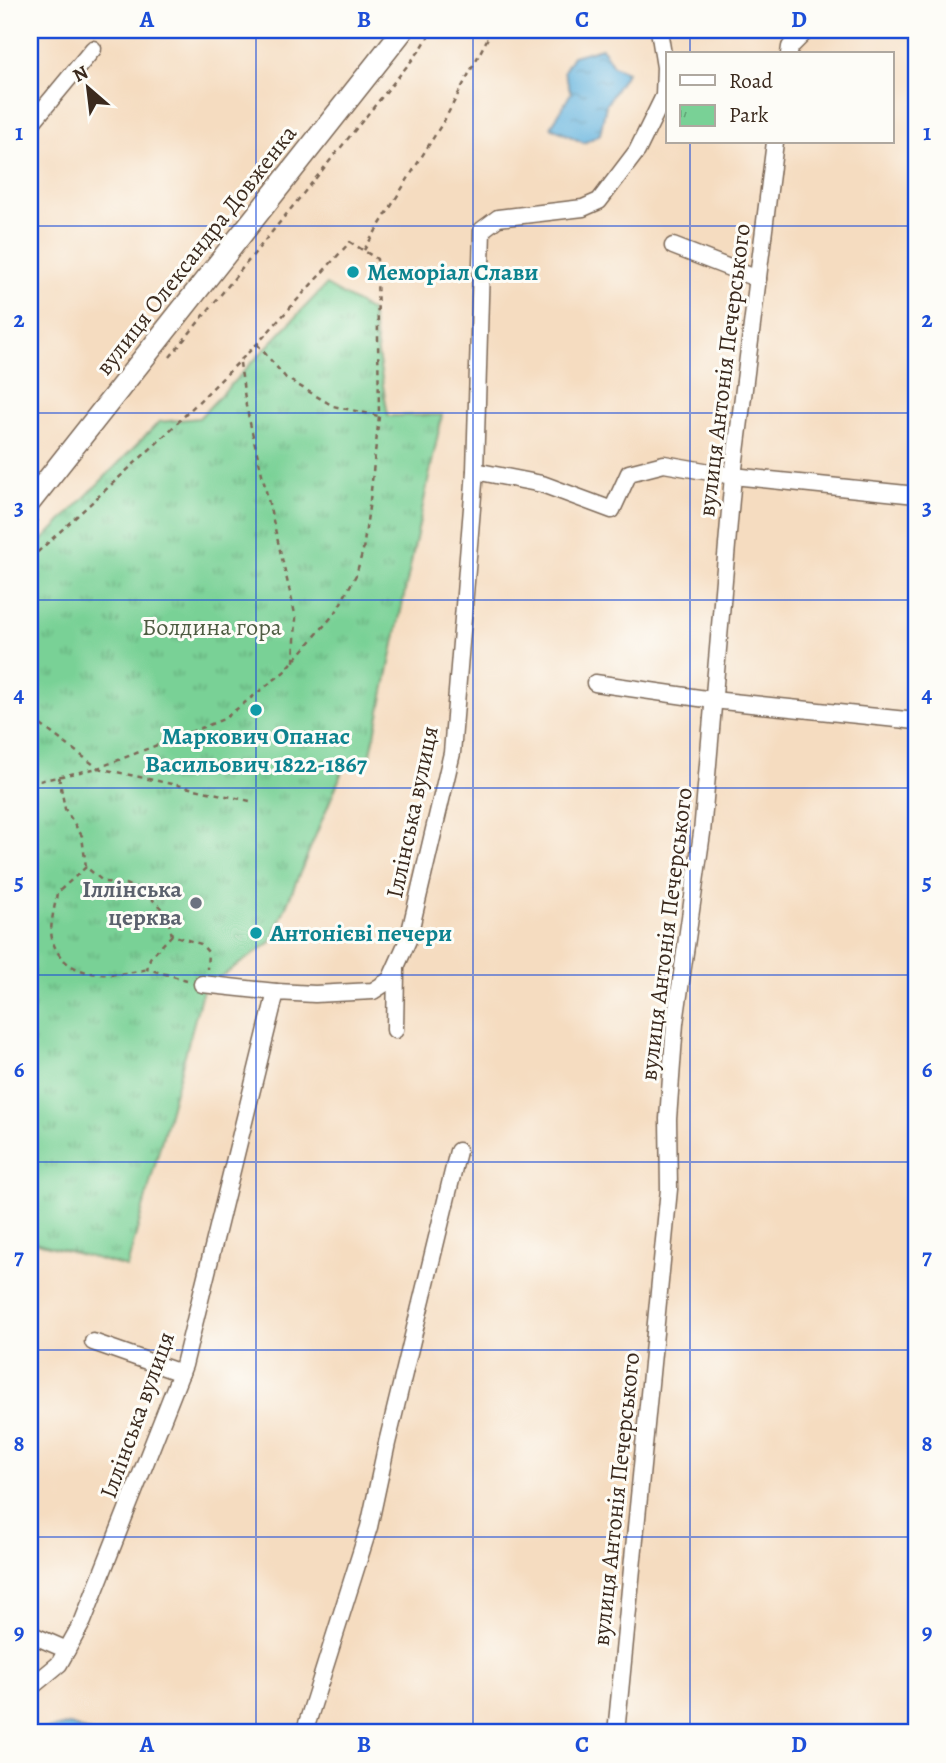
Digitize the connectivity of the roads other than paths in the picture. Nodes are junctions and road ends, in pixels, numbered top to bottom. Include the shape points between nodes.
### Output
1 (403, 30) edge
2 (659, 30) edge
3 (807, 30) edge
4 (93, 49) dead end
5 (789, 52) edge
6 (30, 125) edge
7 (775, 144) edge
8 (673, 246) dead end
9 (758, 279) junction
10 (475, 471) junction
11 (733, 476) junction
12 (916, 495) edge
13 (34, 510) edge
14 (595, 683) dead end
15 (713, 699) junction
16 (916, 721) edge
17 (396, 967) junction
18 (202, 984) road end
19 (276, 992) junction
20 (395, 1030) dead end
21 (458, 1151) dead end
22 (93, 1342) dead end
23 (181, 1373) junction
24 (30, 1634) edge
25 (67, 1650) junction
26 (30, 1688) edge
27 (304, 1733) edge
28 (616, 1733) edge

1 - 13 main road, вулиця Олександра Довженка
2 - 10 street, Іллінська вулиця via 664,96 637,151 599,201 583,208 498,218 482,230
3 - 5 street
4 - 6 street
7 - 9 street, вулиця Антонія Печерського
8 - 9 street
9 - 11 street, вулиця Антонія Печерського
10 - 11 street via 542,484 612,510 629,474 641,470 664,464
10 - 17 street, Іллінська вулиця via 452,753 408,940
11 - 12 street
11 - 15 street, вулиця Антонія Печерського
14 - 15 street
15 - 16 street
15 - 28 street, вулиця Антонія Печерського via 702,834 675,1023 668,1119 669,1189
17 - 19 street, Іллінська вулиця via 390,980 373,991
17 - 20 street
18 - 19 street
19 - 23 street, Іллінська вулиця
21 - 27 street via 369,1527
22 - 23 street
23 - 25 street, Іллінська вулиця via 83,1621
24 - 25 street
25 - 26 street, Іллінська вулиця via 59,1664

